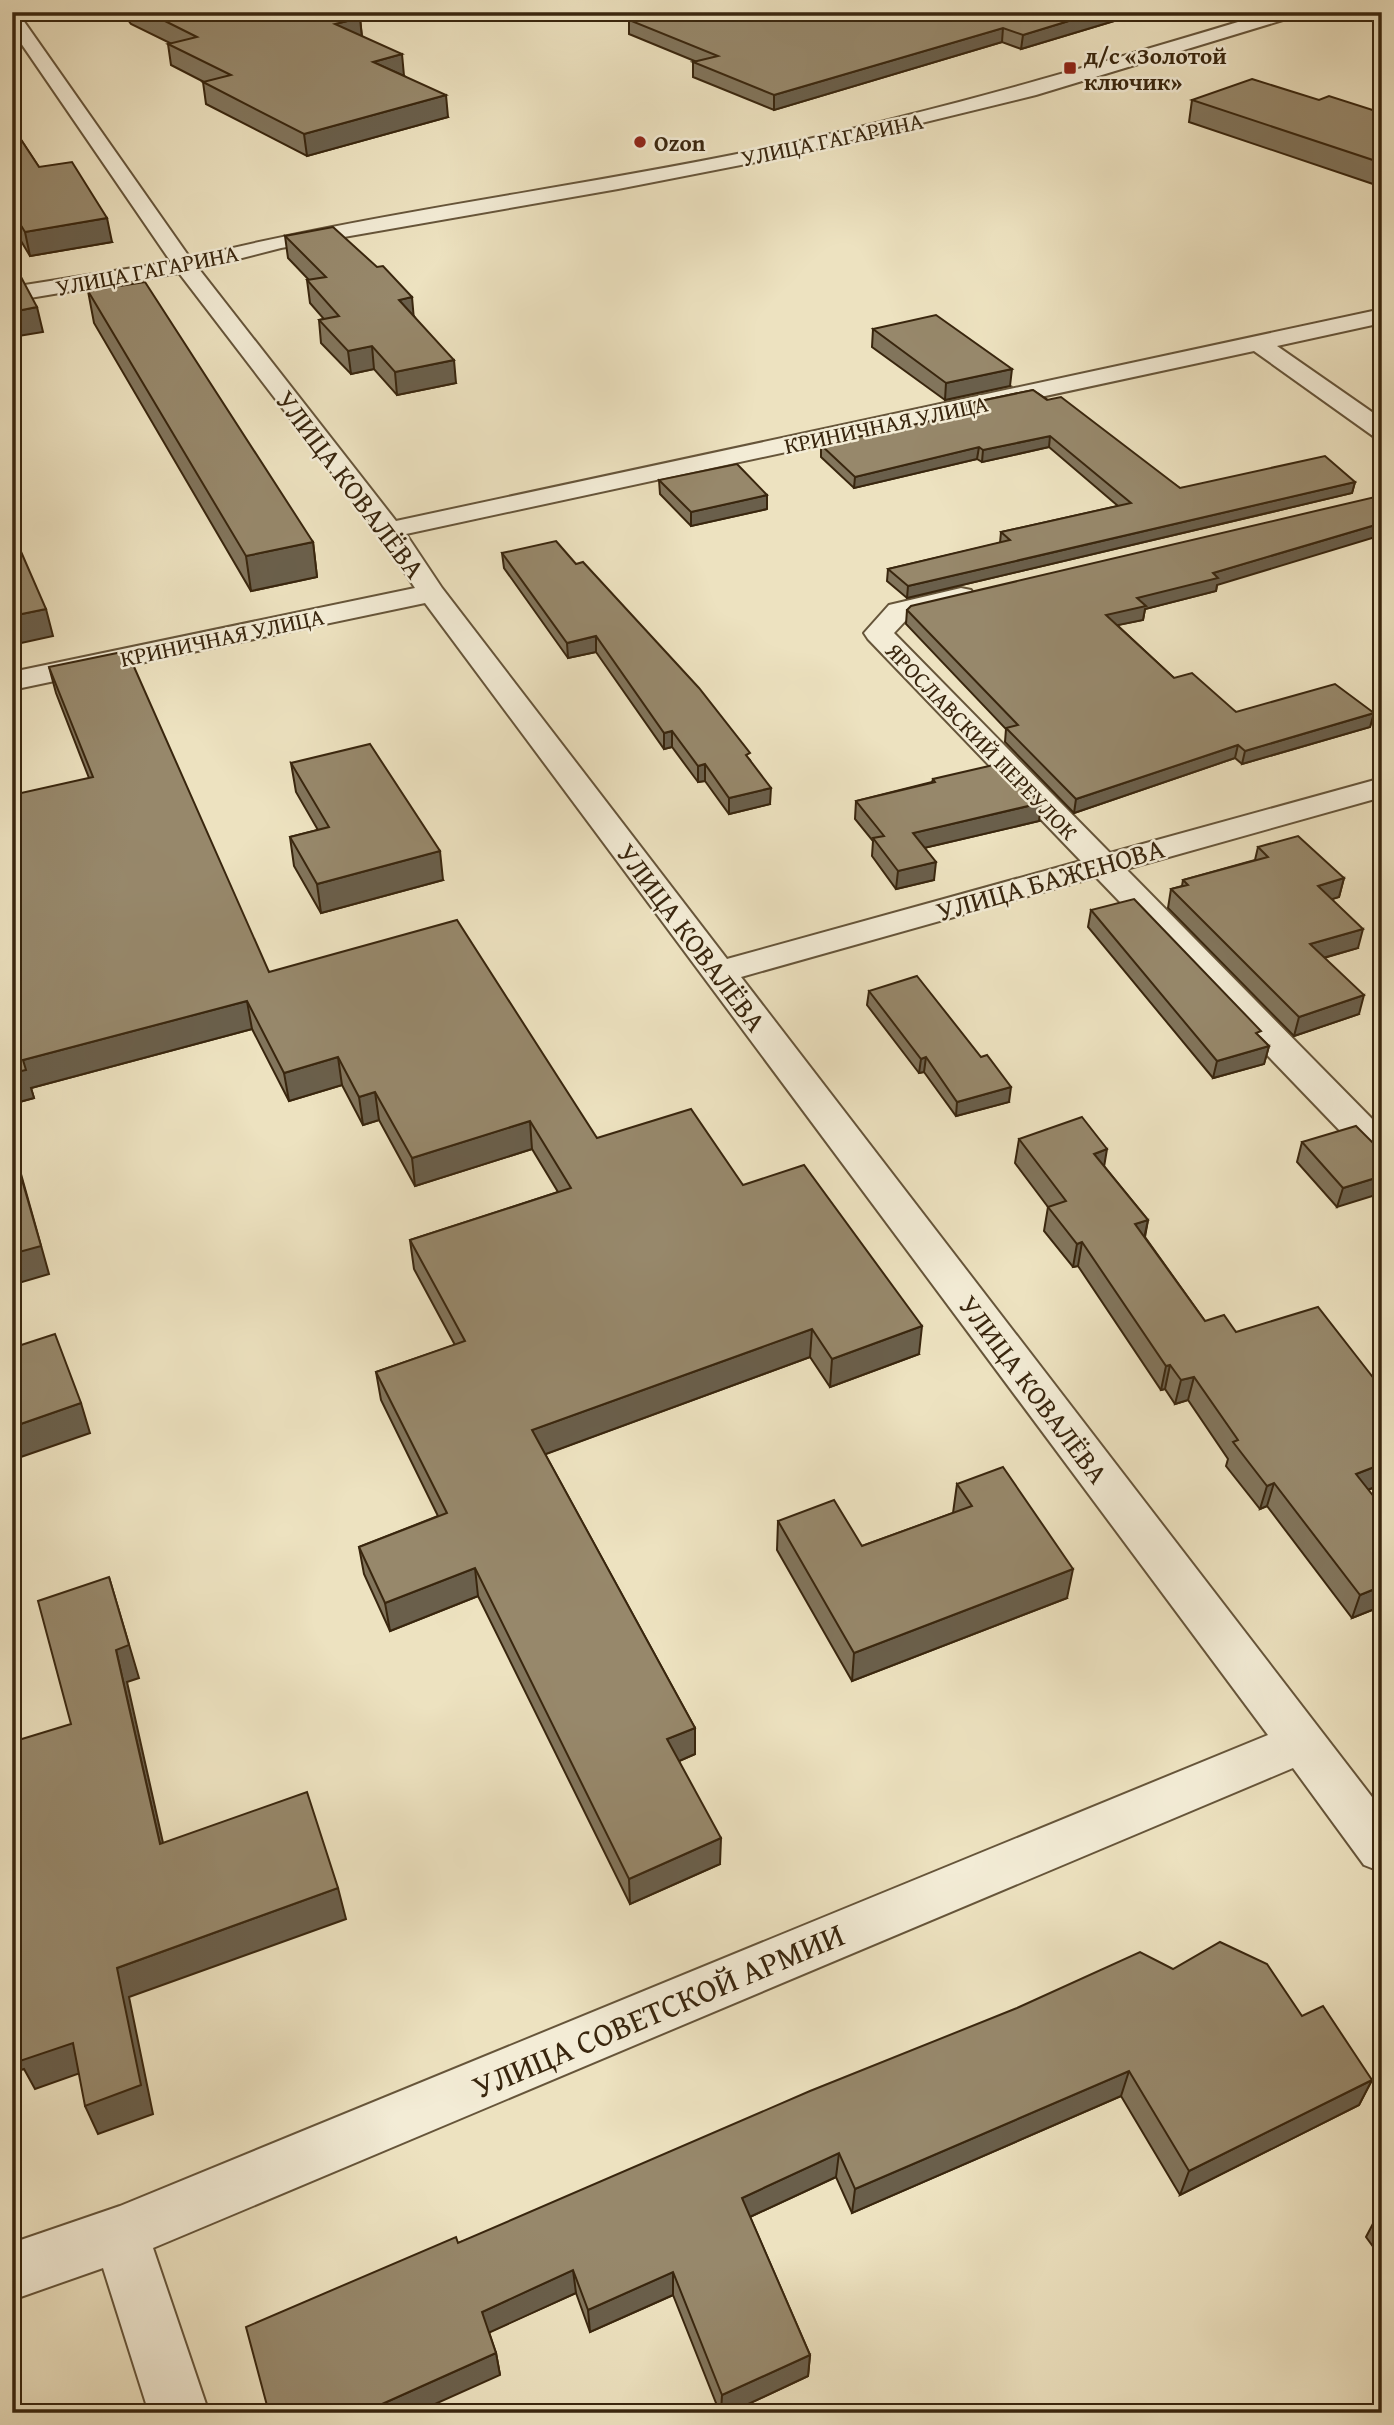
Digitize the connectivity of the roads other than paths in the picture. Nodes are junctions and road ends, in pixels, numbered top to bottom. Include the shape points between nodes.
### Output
1 (1290, 12) edge
2 (18, 38) edge
3 (180, 260) junction
4 (12, 281) edge
5 (12, 294) edge
6 (1382, 316) edge
7 (1260, 344) junction
8 (1382, 431) edge
9 (390, 530) junction
10 (993, 589) edge
11 (432, 593) junction
12 (12, 681) edge
13 (1382, 787) edge
14 (1101, 864) junction
15 (719, 972) junction
16 (1382, 1152) edge
17 (1301, 1743) junction
18 (1368, 1805) edge
19 (1382, 1849) edge
20 (120, 2234) junction
21 (12, 2272) edge
22 (179, 2413) edge

1 - 3 street, УЛИЦА ГАГАРИНА via 1029,91 782,151
2 - 3 street, УЛИЦА КОВАЛЁВА
3 - 4 street, УЛИЦА ГАГАРИНА
3 - 5 street, УЛИЦА ГАГАРИНА
3 - 9 street, УЛИЦА КОВАЛЁВА
6 - 7 street, КРИНИЧНАЯ УЛИЦА
7 - 8 street
7 - 9 street, КРИНИЧНАЯ УЛИЦА
9 - 11 street, УЛИЦА КОВАЛЁВА
10 - 14 street, ЯРОСЛАВСКИЙ ПЕРЕУЛОК via 900,611 878,633
11 - 12 street, КРИНИЧНАЯ УЛИЦА
11 - 15 street, УЛИЦА КОВАЛЁВА
13 - 14 street, УЛИЦА БАЖЕНОВА
14 - 15 street, УЛИЦА БАЖЕНОВА
14 - 16 street
15 - 17 street, УЛИЦА КОВАЛЁВА
17 - 18 street, УЛИЦА КОВАЛЁВА
17 - 20 street, УЛИЦА СОВЕТСКОЙ АРМИИ
18 - 19 street, УЛИЦА КОВАЛЁВА
20 - 21 street, УЛИЦА СОВЕТСКОЙ АРМИИ
20 - 22 street

